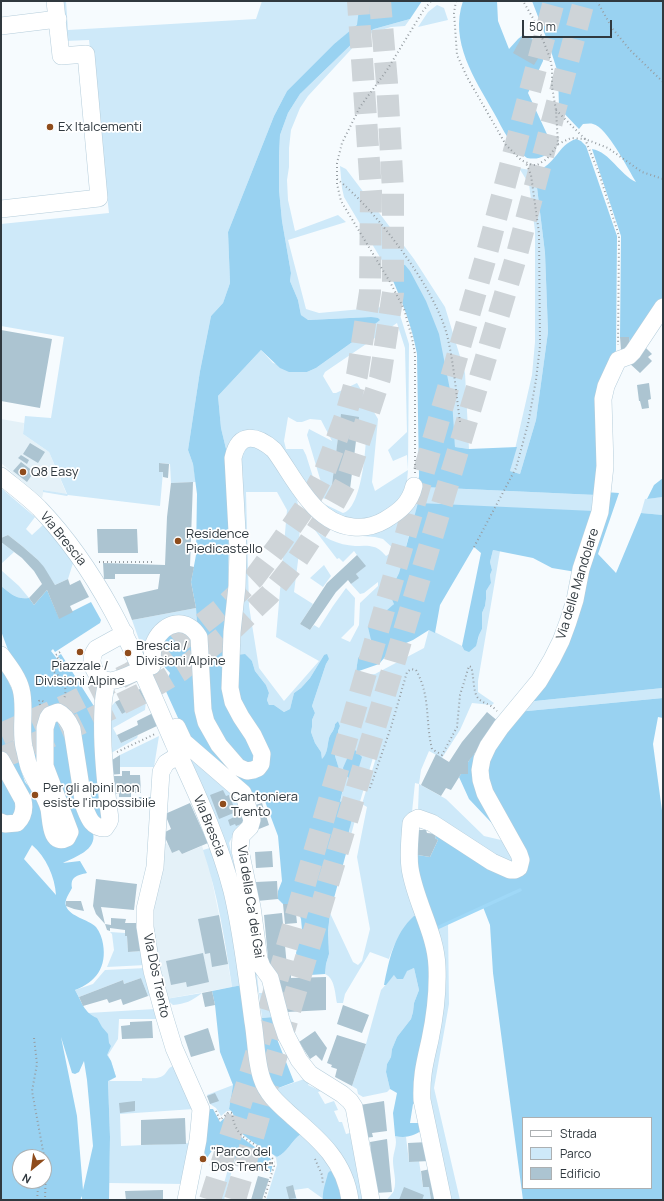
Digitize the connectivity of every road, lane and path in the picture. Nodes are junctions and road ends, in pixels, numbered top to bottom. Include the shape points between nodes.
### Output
1 (56, 1) edge
2 (431, 1) edge
3 (456, 1) edge
4 (523, 1) edge
5 (597, 1) edge
6 (58, 19) junction
7 (1, 26) edge
8 (663, 82) edge
9 (556, 110) junction
10 (585, 139) junction
11 (558, 144) junction
12 (526, 163) junction
13 (337, 179) junction
14 (663, 180) edge
15 (1, 209) edge
16 (663, 307) edge
17 (618, 350) dead end
18 (460, 422) dead end
19 (1, 476) edge
20 (414, 486) joint
21 (474, 547) dead end
22 (98, 562) dead end
23 (152, 562) dead end
24 (125, 633) junction
25 (60, 652) dead end
26 (1, 656) edge
27 (147, 667) junction
28 (107, 681) junction
29 (492, 705) dead end
30 (58, 712) junction
31 (161, 731) dead end
32 (179, 755) junction
33 (1, 760) edge
34 (104, 763) junction
35 (370, 788) dead end
36 (1, 822) edge
37 (34, 1038) dead end
38 (215, 1108) dead end
39 (43, 1149) edge
40 (312, 1155) dead end
41 (323, 1184) dead end
42 (38, 1189) edge
43 (45, 1189) edge
44 (37, 1200) edge
45 (45, 1200) edge
46 (186, 1200) edge
47 (264, 1200) edge
48 (350, 1200) edge
49 (372, 1200) edge
50 (443, 1200) edge

1 - 6 street
2 - 13 path via 360,107 342,143 337,163
3 - 12 path via 454,13 457,55 506,145
4 - 9 path via 537,25 550,58
5 - 8 path via 612,28 630,50
6 - 7 street
6 - 15 street via 61,56 86,54 99,198
9 - 10 path
9 - 11 path
10 - 11 path via 571,138
10 - 14 path via 608,148 642,172
10 - 17 path via 619,236
11 - 12 path via 544,162 537,165
12 - 21 path via 531,175 539,233 540,346 536,380 516,468
13 - 18 path via 352,191 385,229 434,300 447,333
13 - 20 path via 341,201 404,309 412,338 415,368
16 - 50 street, Via delle Mandolare via 633,352 618,360 604,392 605,466 600,512 580,569 574,600 561,641 539,680 503,724 482,759 480,770 485,793 519,854 519,868 510,870 492,862 432,823 418,818 411,823 410,868 437,966 436,1007 422,1076 422,1100
19 - 24 street, Via Brescia via 36,506 69,544 92,575
20 - 27 street, Via Brescia via 410,498 384,521 366,527 345,526 331,520 314,507 274,450 266,443 250,438 238,443 233,458 238,550 230,688 241,717 254,735 262,754 258,768 247,770 238,767 219,745 206,722 203,710 199,637 195,630 184,624 171,625 164,629 155,641
22 - 23 path
24 - 27 street, Via Brescia
24 - 28 street via 93,652 94,669 101,679
25 - 30 path via 56,655 59,660 54,672 61,677 67,692
26 - 30 street via 21,688 23,739 29,768 49,808 53,834 56,838 64,840 70,832 45,766 46,723 50,714
27 - 28 street via 112,682
27 - 32 street, Via Brescia
27 - 49 street, Via della Ca' dei Gai via 184,742 243,793 252,820 250,827 241,836 240,850 252,907 258,960 270,978 280,1020 299,1060 310,1074 342,1094 354,1108
28 - 34 street via 103,708
29 - 35 path via 478,698 473,670 469,666 460,695 457,728 442,755 432,749 427,702 419,676 416,670 411,669
30 - 34 street via 72,729 84,806 93,824 101,828 107,826 110,818
31 - 34 path via 116,753
32 - 46 street, Via Dòs Trento via 166,763 161,772 154,867 145,909 145,927 152,971 174,1048 201,1109 198,1140
32 - 48 street, Via Brescia via 220,851 232,891 262,1079 273,1098 312,1133 334,1158 343,1173
33 - 36 street via 24,805 21,819 17,823
37 - 39 path via 37,1064 32,1091
38 - 47 path via 220,1120 229,1112 232,1113 237,1132 273,1159 274,1166
40 - 41 path via 322,1175
42 - 44 path
43 - 45 path

